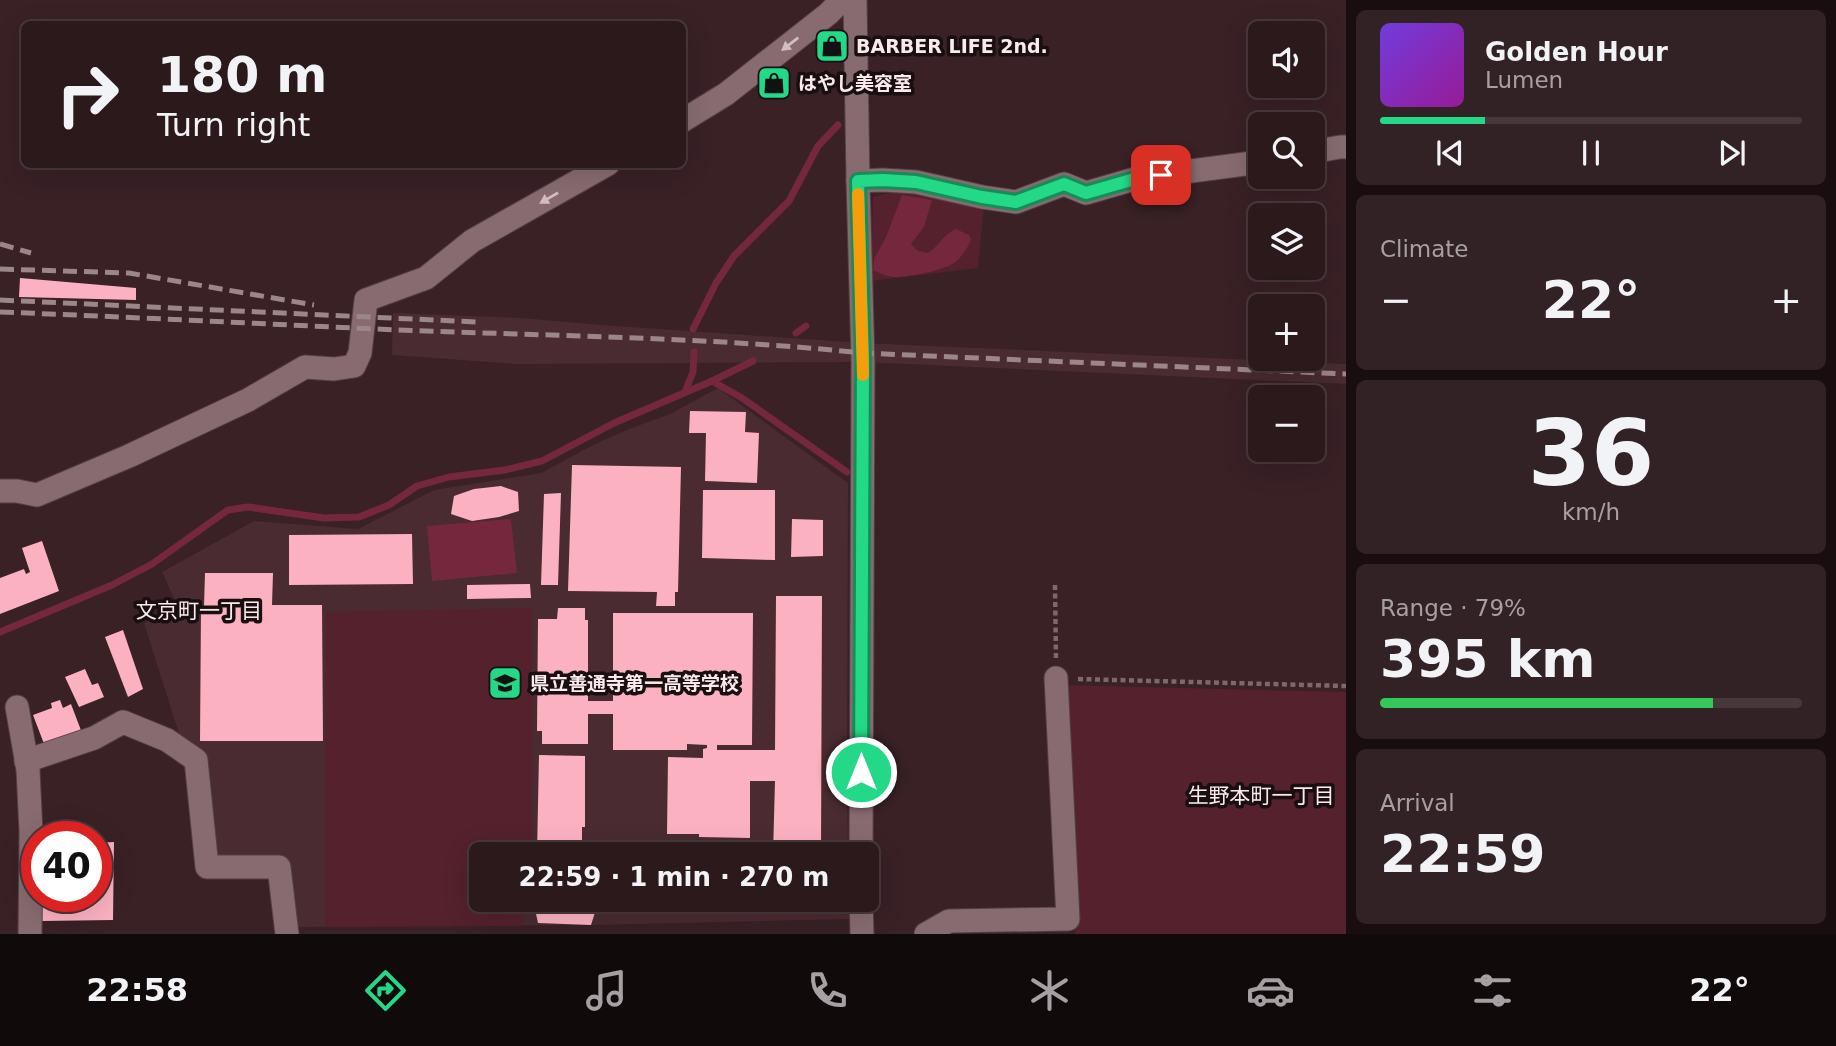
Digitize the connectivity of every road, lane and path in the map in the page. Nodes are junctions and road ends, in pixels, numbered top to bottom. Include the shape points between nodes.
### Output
1 (842, 0) edge
2 (855, 0) edge
3 (686, 119) edge
4 (1346, 147) edge
5 (1325, 150) edge
6 (1248, 164) edge
7 (601, 168) edge
8 (858, 181) junction
9 (0, 491) edge
10 (1055, 585) dead end
11 (1056, 678) junction
12 (1346, 686) edge
13 (17, 707) dead end
14 (26, 761) junction
15 (861, 842) edge
16 (861, 912) edge
17 (1068, 926) edge
18 (30, 934) edge
19 (287, 934) edge
20 (862, 934) edge
21 (926, 934) edge

1 -> 3 street via 726,94
2 - 8 street
4 - 5 street
6 - 8 street via 1138,178 1086,193 1064,184 1016,202 916,182
7 -> 9 street via 472,241 426,278 366,300 360,353 354,366 305,367 225,411 37,495
8 - 15 street via 863,362
10 - 11 path
11 - 12 path
11 - 17 street
13 - 14 street
14 - 18 street
14 - 19 street via 94,738 123,722 167,740 196,760 207,867 279,867
16 - 20 street
17 - 21 street via 949,921

